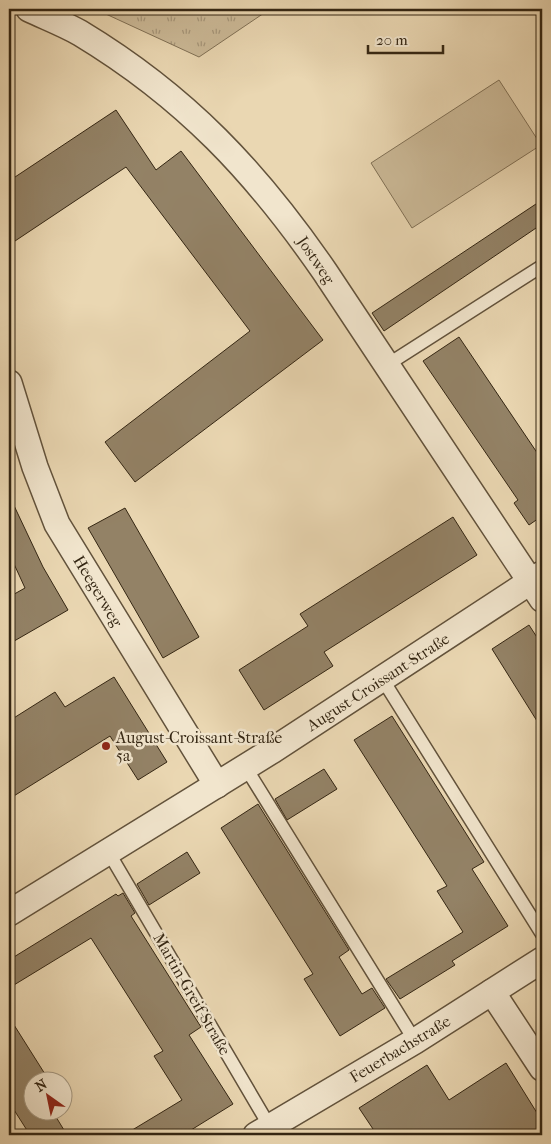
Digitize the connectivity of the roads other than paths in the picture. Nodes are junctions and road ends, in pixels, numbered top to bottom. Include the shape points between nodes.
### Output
1 (29, 9) edge
2 (542, 266) edge
3 (387, 365) junction
4 (9, 383) edge
5 (538, 585) edge
6 (383, 680) junction
7 (246, 768) junction
8 (217, 786) junction
9 (109, 853) junction
10 (9, 913) edge
11 (542, 934) edge
12 (542, 960) edge
13 (492, 992) junction
14 (415, 1041) junction
15 (542, 1068) edge
16 (267, 1133) edge

1 - 3 street, Jostweg via 78,32 126,63 170,94 214,135 253,176 298,233
2 - 3 lane
3 - 5 street, Jostweg
4 - 8 street, Heegerweg via 57,524
5 - 6 street, August-Croissant-Straße
6 - 7 street, August-Croissant-Straße
6 - 11 lane
7 - 8 street, August-Croissant-Straße
7 - 14 lane
8 - 9 street, August-Croissant-Straße
9 - 10 street, August-Croissant-Straße
9 - 16 lane, Martin-Greif-Straße
12 - 13 street, Feuerbachstraße
13 - 14 street, Feuerbachstraße
13 - 15 street
14 - 16 street, Feuerbachstraße

